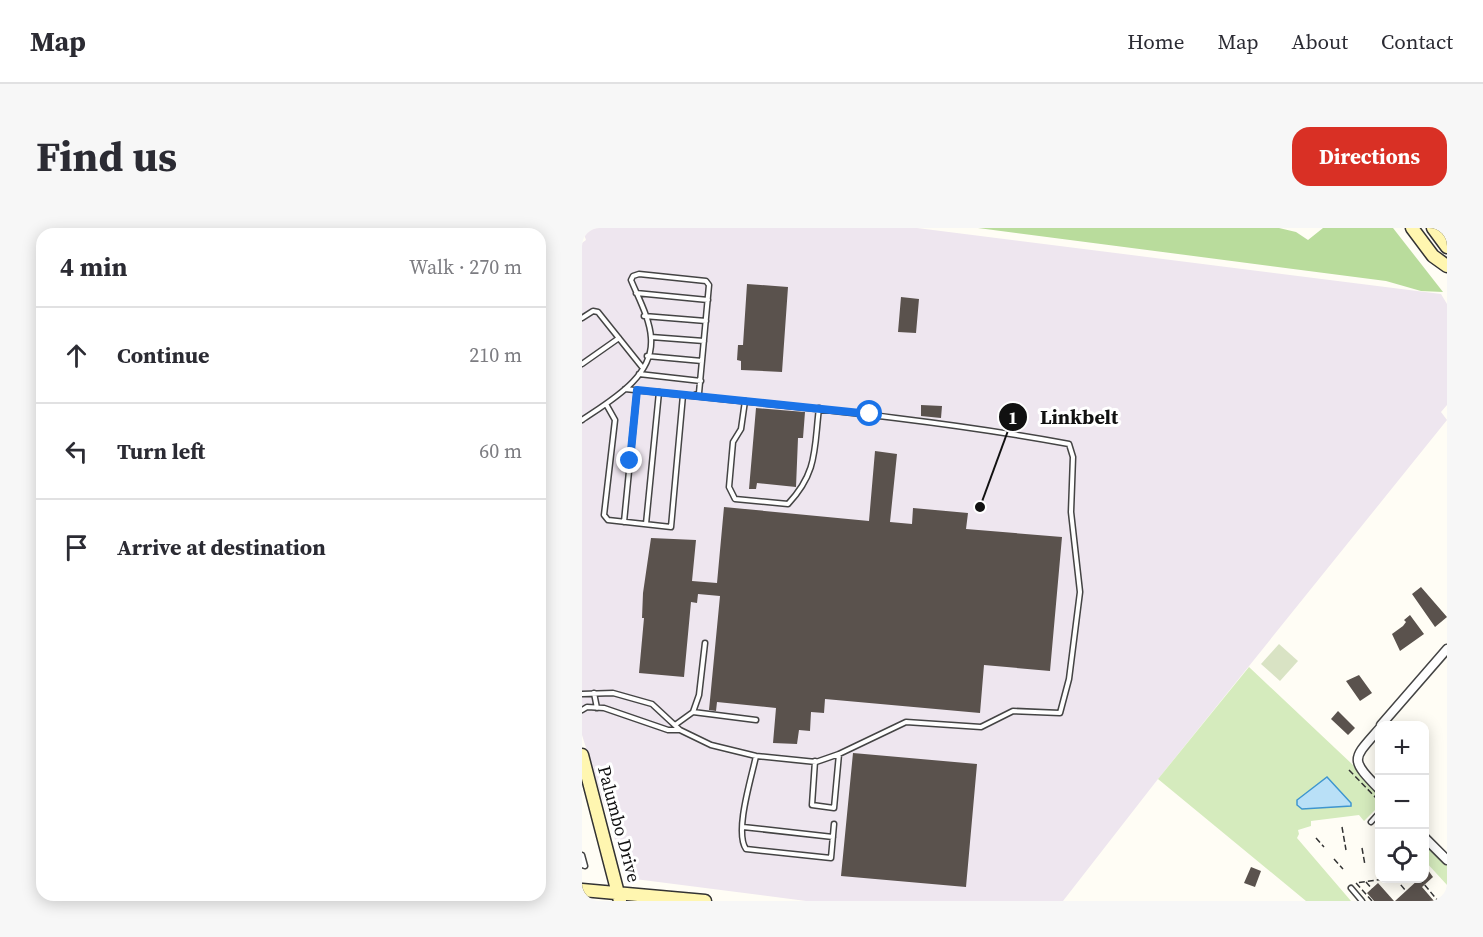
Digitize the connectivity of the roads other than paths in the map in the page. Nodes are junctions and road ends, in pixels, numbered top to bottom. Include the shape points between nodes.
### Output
1 (1412, 228) edge
2 (1433, 228) edge
3 (1447, 247) edge
4 (1447, 266) edge
5 (636, 293) junction
6 (708, 300) junction
7 (644, 316) junction
8 (582, 318) edge
9 (706, 321) junction
10 (651, 337) junction
11 (619, 338) junction
12 (704, 341) junction
13 (647, 356) junction
14 (702, 361) junction
15 (582, 364) edge
16 (642, 367) junction
17 (639, 374) junction
18 (701, 381) junction
19 (625, 389) junction
20 (637, 390) junction
21 (659, 392) junction
22 (683, 395) junction
23 (693, 396) junction
24 (745, 401) junction
25 (606, 404) junction
26 (819, 408) junction
27 (582, 420) edge
28 (624, 522) junction
29 (646, 524) junction
30 (705, 643) dead end
31 (1447, 649) edge
32 (594, 693) junction
33 (582, 694) edge
34 (597, 708) junction
35 (582, 710) edge
36 (693, 712) junction
37 (756, 720) dead end
38 (1385, 721) edge
39 (675, 725) junction
40 (680, 730) junction
41 (1375, 733) edge
42 (839, 754) junction
43 (582, 755) edge
44 (756, 756) junction
45 (815, 761) junction
46 (584, 769) edge
47 (1375, 785) edge
48 (1375, 818) edge
49 (1371, 822) dead end
50 (834, 824) dead end
51 (743, 827) junction
52 (833, 837) junction
53 (1429, 841) edge
54 (582, 855) edge
55 (1447, 860) edge
56 (582, 866) edge
57 (1351, 888) dead end
58 (582, 890) edge
59 (619, 897) edge
60 (705, 901) edge
61 (1362, 901) edge

1 - 4 main road via 1433,256
2 - 3 main road
5 - 6 lane
5 - 6 lane via 631,280 639,274 701,279 709,285
5 - 7 lane
6 - 9 lane
7 - 9 lane
7 - 10 lane
8 - 11 lane via 593,310 598,312
9 - 12 lane
10 - 12 lane
10 - 13 lane
11 - 15 lane
11 - 16 lane
12 - 14 lane
13 - 14 lane
13 - 16 lane
14 - 18 lane
16 - 17 lane
17 - 18 lane
17 - 19 lane
18 - 23 lane via 699,393
19 - 20 lane
19 - 25 lane
20 - 21 lane
20 - 28 lane
21 - 22 lane
21 - 29 lane
22 - 23 lane
22 - 29 lane via 670,527
23 - 24 lane
24 - 26 lane
24 - 26 lane via 730,465 729,487 735,499 788,504 812,471
25 - 27 lane
25 - 28 lane via 615,420 604,515 608,520
26 - 42 lane via 995,430 1069,444 1073,457 1071,512 1080,592 1070,679 1060,713 1013,711 981,727 906,722
28 - 29 lane
30 - 36 lane
31 - 38 street
32 - 33 lane
32 - 34 lane
32 - 39 lane via 613,693 652,704
34 - 35 lane
34 - 40 lane
36 - 37 lane
36 - 39 lane
39 - 40 lane
40 - 44 lane via 711,745
41 - 47 street via 1356,760 1358,768
42 - 45 lane
42 - 45 lane via 834,808 812,805
43 - 46 main road, Palumbo Drive
44 - 45 lane
44 - 51 lane
46 - 59 main road, Palumbo Drive
48 - 49 lane
50 - 52 lane
51 - 52 lane
51 - 52 lane via 746,849 831,858
53 - 55 street
54 - 56 lane
57 - 61 lane
58 - 59 main road
59 - 60 main road

